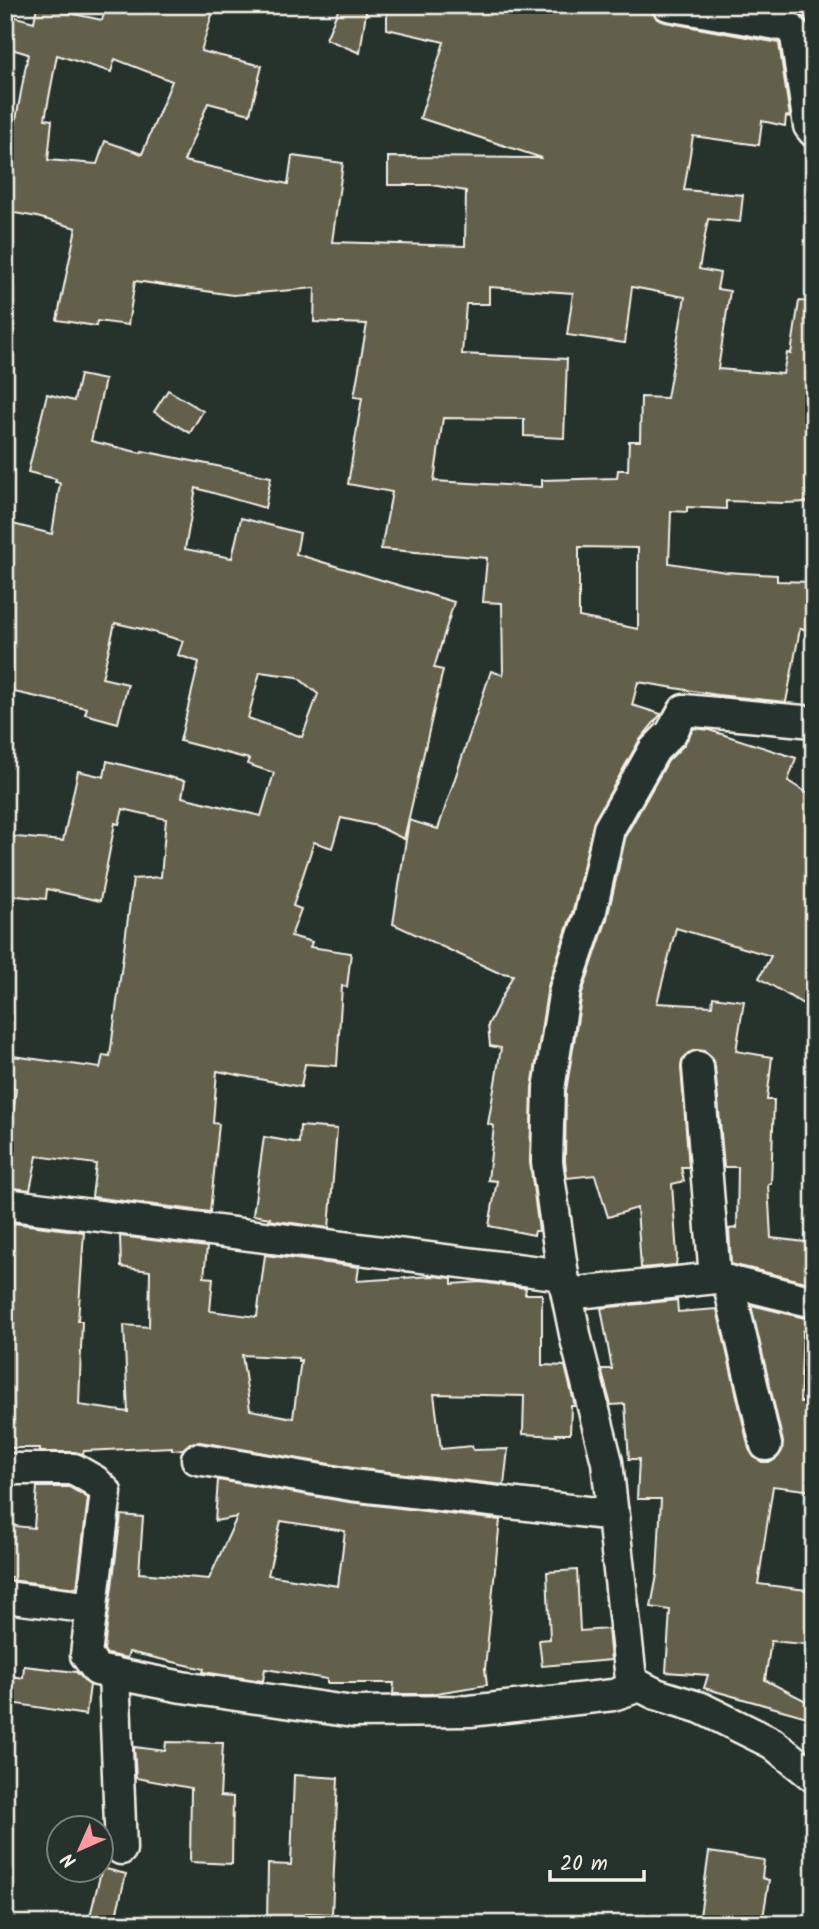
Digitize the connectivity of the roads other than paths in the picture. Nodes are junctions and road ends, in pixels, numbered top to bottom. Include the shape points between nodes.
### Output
1 (668, 5) edge
2 (814, 132) edge
3 (814, 722) edge
4 (698, 1067) dead end
5 (5, 1204) edge
6 (721, 1279) junction
7 (566, 1285) junction
8 (814, 1302) edge
9 (766, 1445) dead end
10 (197, 1459) dead end
11 (5, 1469) edge
12 (614, 1515) junction
13 (5, 1597) edge
14 (92, 1608) junction
15 (114, 1673) junction
16 (639, 1686) junction
17 (814, 1777) edge
18 (121, 1849) dead end

1 - 2 street via 788,26 796,36 809,126
3 - 7 street via 684,710 654,750 609,829 590,915 565,989 550,1089 547,1162
4 - 6 street
5 - 7 street
6 - 7 street
6 - 8 street
6 - 9 street
7 - 12 street via 607,1462
10 - 12 street via 351,1485
11 - 14 street via 74,1469 106,1492
12 - 16 street via 631,1678
13 - 14 street
14 - 15 street via 86,1655 97,1670
15 - 16 street via 353,1712 470,1711 612,1695
15 - 18 street
16 - 17 street via 701,1708 772,1743

